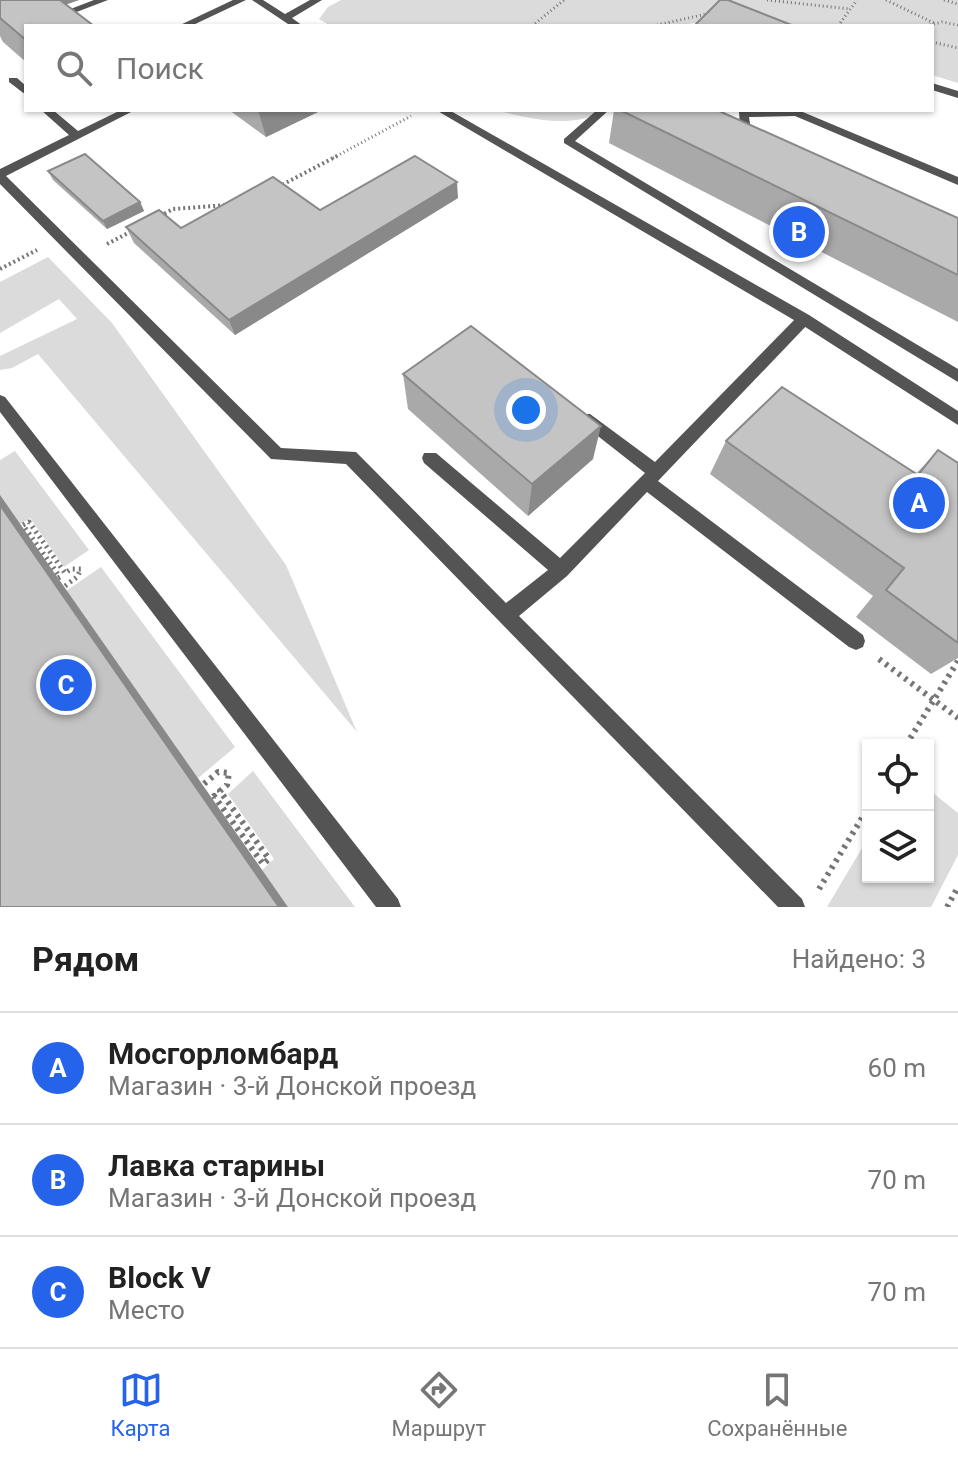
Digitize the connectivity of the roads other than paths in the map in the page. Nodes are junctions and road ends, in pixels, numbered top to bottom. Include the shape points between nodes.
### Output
1 (103, 0) edge
2 (241, 0) edge
3 (257, 0) edge
4 (317, 0) edge
5 (284, 18) junction
6 (37, 24) edge
7 (187, 24) edge
8 (294, 24) edge
9 (13, 80) dead end
10 (934, 87) edge
11 (24, 90) edge
12 (958, 95) edge
13 (48, 112) edge
14 (126, 112) edge
15 (444, 112) edge
16 (602, 112) edge
17 (77, 136) junction
18 (761, 154) edge
19 (0, 176) edge
20 (958, 181) edge
21 (804, 319) junction
22 (958, 376) edge
23 (0, 401) edge
24 (571, 407) edge
25 (958, 419) edge
26 (430, 458) dead end
27 (652, 478) junction
28 (561, 570) junction
29 (506, 615) junction
30 (856, 641) road end
31 (390, 907) edge
32 (794, 907) edge

1 - 6 street
2 - 7 street
3 - 5 street
4 - 5 street
5 - 8 street
9 - 11 street
10 - 12 street
13 - 17 street
14 - 17 street
15 - 21 street
16 - 22 street via 568,141
17 - 19 street
18 - 20 street via 748,148 743,114 797,113
19 - 29 street via 277,454 350,457
21 - 25 street
21 - 27 street
23 - 31 street
24 - 27 street
26 - 28 street
27 - 28 street
27 - 30 street
28 - 29 street
29 - 32 street

